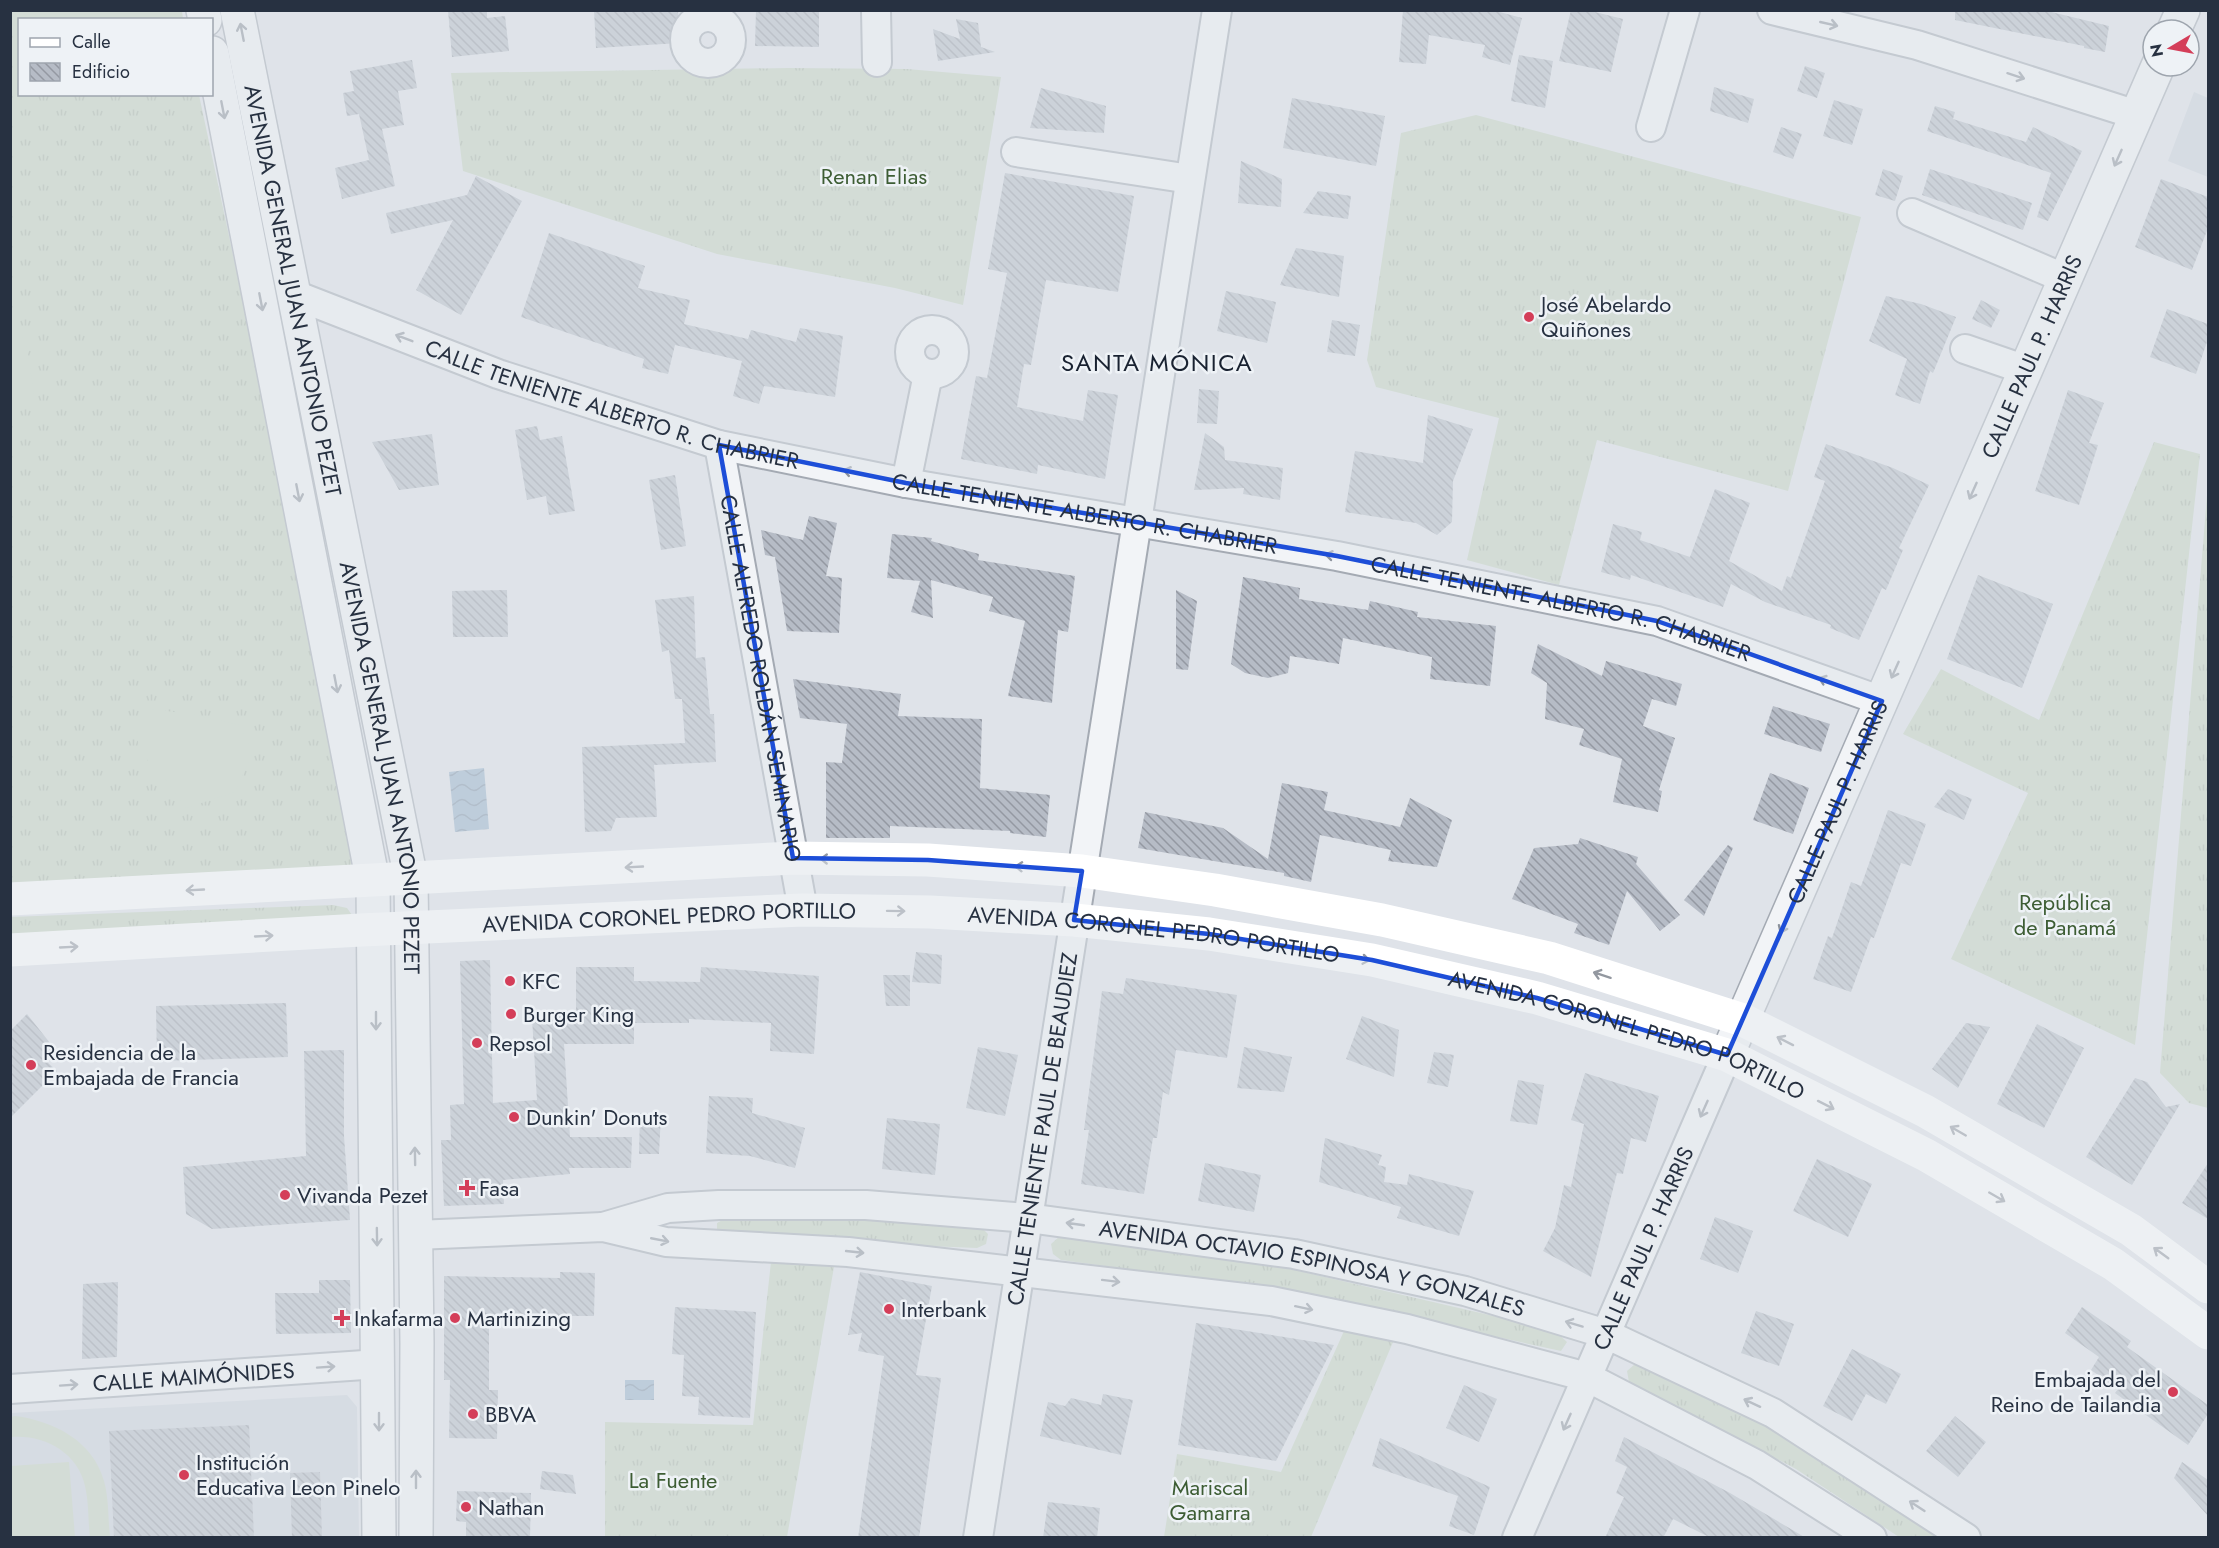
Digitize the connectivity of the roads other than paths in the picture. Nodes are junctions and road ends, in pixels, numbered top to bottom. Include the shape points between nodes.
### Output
1 (237, 10) edge
2 (876, 10) edge
3 (1217, 10) edge
4 (1685, 10) edge
5 (1772, 10) edge
6 (213, 58) edge
7 (877, 62) dead end
8 (2153, 78) edge
9 (2137, 114) junction
10 (1651, 128) dead end
11 (1016, 152) dead end
12 (1190, 179) junction
13 (1912, 213) dead end
14 (2066, 279) junction
15 (295, 295) junction
16 (1965, 349) dead end
17 (2026, 370) junction
18 (928, 374) dead end
19 (719, 445) junction
20 (906, 483) junction
21 (1136, 524) junction
22 (1882, 701) junction
23 (793, 858) junction
24 (1082, 871) junction
25 (411, 879) junction
26 (373, 882) junction
27 (10, 899) edge
28 (803, 910) junction
29 (1074, 920) junction
30 (413, 928) junction
31 (374, 930) junction
32 (10, 950) edge
33 (1743, 1020) junction
34 (1727, 1055) junction
35 (719, 1205) junction
36 (1028, 1218) junction
37 (603, 1227) junction
38 (416, 1235) junction
39 (714, 1245) junction
40 (1020, 1270) junction
41 (2208, 1287) edge
42 (2208, 1333) edge
43 (1606, 1334) junction
44 (379, 1364) junction
45 (1587, 1377) junction
46 (10, 1389) edge
47 (379, 1538) edge
48 (416, 1538) edge
49 (978, 1538) edge
50 (1517, 1538) edge
51 (1872, 1538) edge
52 (1966, 1538) edge

15 -> 1 street, AVENIDA GENERAL JUAN ANTONIO PEZET
2 - 7 street
3 - 12 street, CALLE TENIENTE PAUL DE BEAUDIEZ
4 - 10 street
5 -> 9 street via 1917,45
6 -> 26 street, AVENIDA GENERAL JUAN ANTONIO PEZET
8 - 9 street, CALLE PAUL P. HARRIS
9 -> 14 street, CALLE PAUL P. HARRIS
11 - 12 street
12 - 21 street, CALLE TENIENTE PAUL DE BEAUDIEZ
13 - 14 street
14 - 17 street, CALLE PAUL P. HARRIS
19 -> 15 street, CALLE TENIENTE ALBERTO R. CHABRIER via 498,374
15 - 25 street, AVENIDA GENERAL JUAN ANTONIO PEZET
16 - 17 street
17 -> 22 street, CALLE PAUL P. HARRIS
18 - 20 street
20 -> 19 street, CALLE TENIENTE ALBERTO R. CHABRIER
19 - 23 street, CALLE ALFREDO ROLDÁN SEMINARIO
20 - 21 street, CALLE TENIENTE ALBERTO R. CHABRIER
22 -> 21 street, CALLE TENIENTE ALBERTO R. CHABRIER via 1657,621 1337,556
21 - 24 street, CALLE TENIENTE PAUL DE BEAUDIEZ
22 -> 33 street, CALLE PAUL P. HARRIS
24 -> 23 main road, AVENIDA CORONEL PEDRO PORTILLO via 928,860
23 -> 25 main road, AVENIDA CORONEL PEDRO PORTILLO
23 - 28 street, CALLE ALFREDO ROLDÁN SEMINARIO
24 - 29 street, CALLE TENIENTE PAUL DE BEAUDIEZ
33 -> 24 main road, AVENIDA CORONEL PEDRO PORTILLO via 1549,958 1382,920
25 - 26 main road, AVENIDA CORONEL PEDRO PORTILLO
25 - 30 street, AVENIDA GENERAL JUAN ANTONIO PEZET
26 -> 27 main road, AVENIDA CORONEL PEDRO PORTILLO
26 - 31 street, AVENIDA GENERAL JUAN ANTONIO PEZET
28 -> 29 main road, AVENIDA CORONEL PEDRO PORTILLO
28 - 30 main road, AVENIDA CORONEL PEDRO PORTILLO
29 -> 34 main road, AVENIDA CORONEL PEDRO PORTILLO via 1209,934 1372,960 1537,998
29 - 36 street, CALLE TENIENTE PAUL DE BEAUDIEZ
30 - 31 main road, AVENIDA CORONEL PEDRO PORTILLO
38 -> 30 street, AVENIDA GENERAL JUAN ANTONIO PEZET
32 -> 31 main road, AVENIDA CORONEL PEDRO PORTILLO
31 -> 44 street, AVENIDA GENERAL JUAN ANTONIO PEZET
33 - 34 street, CALLE PAUL P. HARRIS
41 -> 33 main road, AVENIDA CORONEL PEDRO PORTILLO via 2131,1230 1935,1117
34 -> 42 main road, AVENIDA CORONEL PEDRO PORTILLO via 1926,1155 2113,1264
34 -> 43 street, CALLE PAUL P. HARRIS
35 - 36 street, AVENIDA OCTAVIO ESPINOSA Y GONZALES via 866,1205
35 - 37 street, AVENIDA OCTAVIO ESPINOSA Y GONZALES via 668,1208
35 - 39 street via 712,1211 707,1228
36 - 40 street, CALLE TENIENTE PAUL DE BEAUDIEZ
43 -> 36 street, AVENIDA OCTAVIO ESPINOSA Y GONZALES via 1465,1291 1294,1254
37 - 38 street, AVENIDA OCTAVIO ESPINOSA Y GONZALES
37 -> 39 street, AVENIDA OCTAVIO ESPINOSA Y GONZALES via 666,1242
48 -> 38 street, AVENIDA GENERAL JUAN ANTONIO PEZET
39 -> 40 street, AVENIDA OCTAVIO ESPINOSA Y GONZALES via 848,1252
40 -> 45 street, AVENIDA OCTAVIO ESPINOSA Y GONZALES via 1271,1301 1407,1329
40 - 49 street, CALLE TENIENTE PAUL DE BEAUDIEZ
43 - 45 street, CALLE PAUL P. HARRIS
52 -> 43 street, AVENIDA OCTAVIO ESPINOSA Y GONZALES via 1773,1413
46 -> 44 street, CALLE MAIMÓNIDES
44 -> 47 street, AVENIDA GENERAL JUAN ANTONIO PEZET
45 -> 50 street, CALLE PAUL P. HARRIS
45 - 51 street, AVENIDA OCTAVIO ESPINOSA Y GONZALES via 1757,1465

